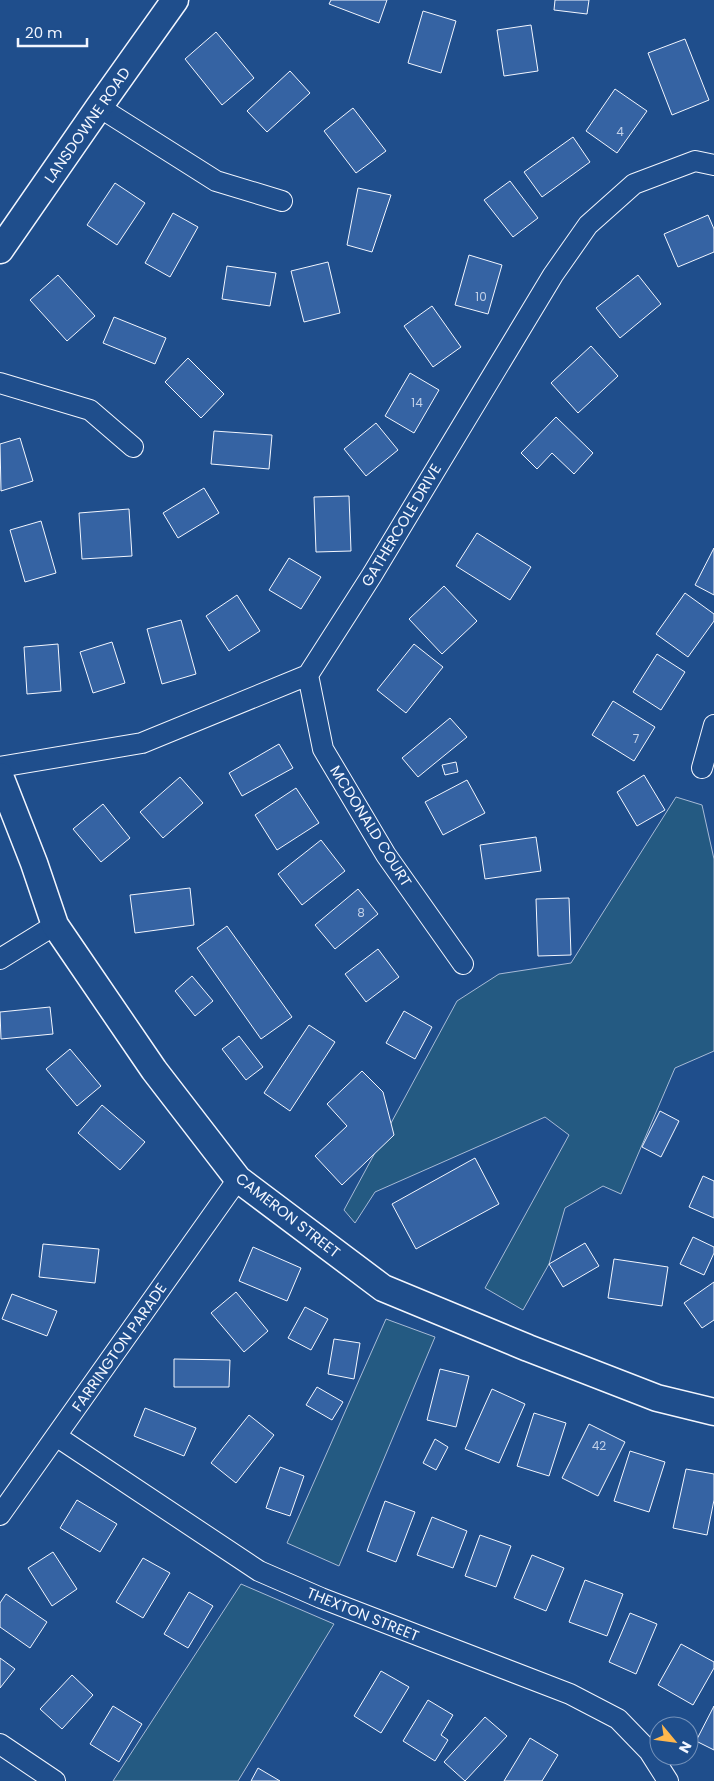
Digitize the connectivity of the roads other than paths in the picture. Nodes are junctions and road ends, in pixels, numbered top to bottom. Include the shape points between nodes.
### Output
1 (175, 0) edge
2 (99, 106) junction
3 (714, 165) edge
4 (282, 201) dead end
5 (0, 250) edge
6 (0, 383) edge
7 (133, 446) dead end
8 (308, 675) junction
9 (714, 724) edge
10 (0, 767) edge
11 (702, 768) dead end
12 (0, 776) edge
13 (55, 925) junction
14 (0, 959) edge
15 (463, 964) dead end
16 (238, 1179) junction
17 (714, 1412) edge
18 (56, 1436) junction
19 (0, 1514) edge
20 (0, 1744) edge
21 (55, 1781) edge
22 (668, 1781) edge

1 - 2 street, LANSDOWNE ROAD
2 - 4 street via 216,181
2 - 5 street, LANSDOWNE ROAD
3 - 8 street, GATHERCOLE DRIVE via 696,161 634,184 588,225 553,275
6 - 7 street via 90,410
8 - 10 street via 142,743
8 - 15 street, MCDONALD COURT via 323,750 386,854
9 - 11 street
12 - 13 street, CAMERON STREET
13 - 14 street
13 - 16 street, CAMERON STREET via 154,1070
16 - 17 street, CAMERON STREET via 383,1288 657,1398
16 - 18 street, FARRINGTON PARADE
18 - 19 street, FARRINGTON PARADE
18 - 22 street, THEXTON STREET via 259,1571 570,1694 618,1719 648,1751
20 - 21 street

